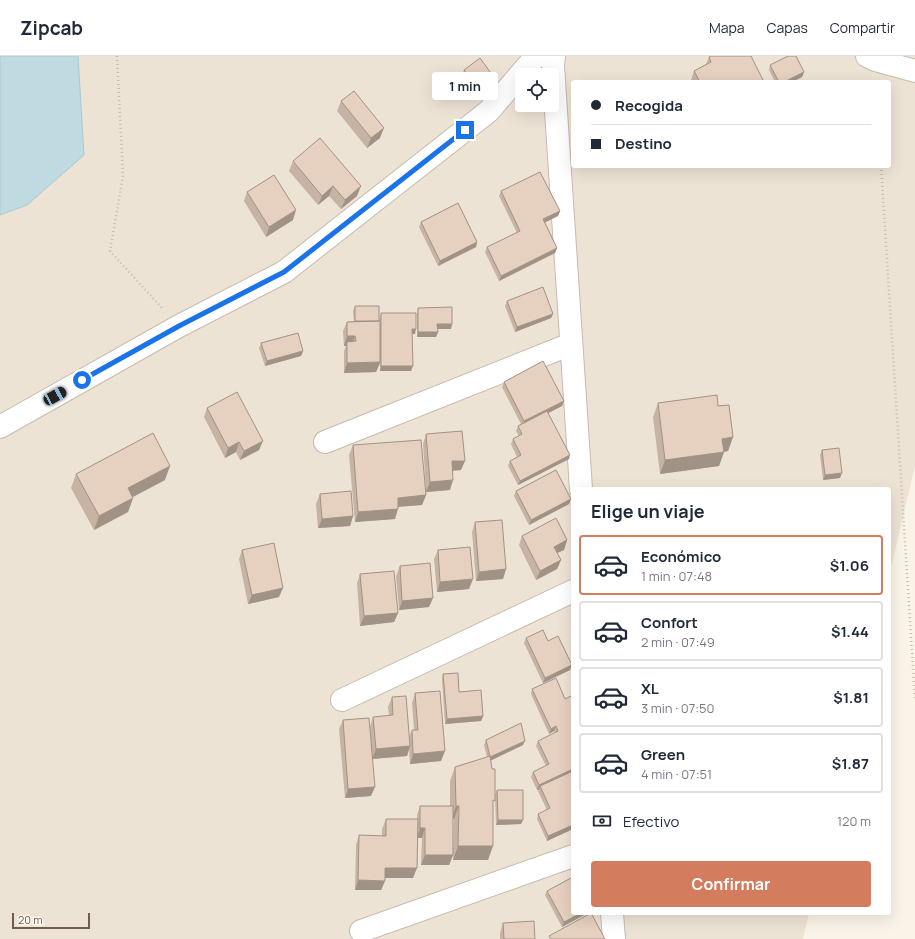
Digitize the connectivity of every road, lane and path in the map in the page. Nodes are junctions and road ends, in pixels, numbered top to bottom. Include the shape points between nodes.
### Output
1 (117, 56) edge
2 (536, 56) edge
3 (554, 56) edge
4 (871, 58) edge
5 (915, 71) edge
6 (882, 168) edge
7 (179, 326) junction
8 (571, 344) junction
9 (0, 427) edge
10 (325, 442) dead end
11 (581, 487) edge
12 (571, 592) edge
13 (915, 699) edge
14 (342, 700) dead end
15 (571, 857) edge
16 (612, 915) edge
17 (361, 931) dead end
18 (614, 939) edge

1 - 7 path via 123,176 110,251
2 - 7 street via 489,111 284,272
3 - 8 street
4 - 5 street
6 - 13 path
7 - 9 street
8 - 10 street
8 - 11 street
12 - 14 street
15 - 17 street
16 - 18 street

